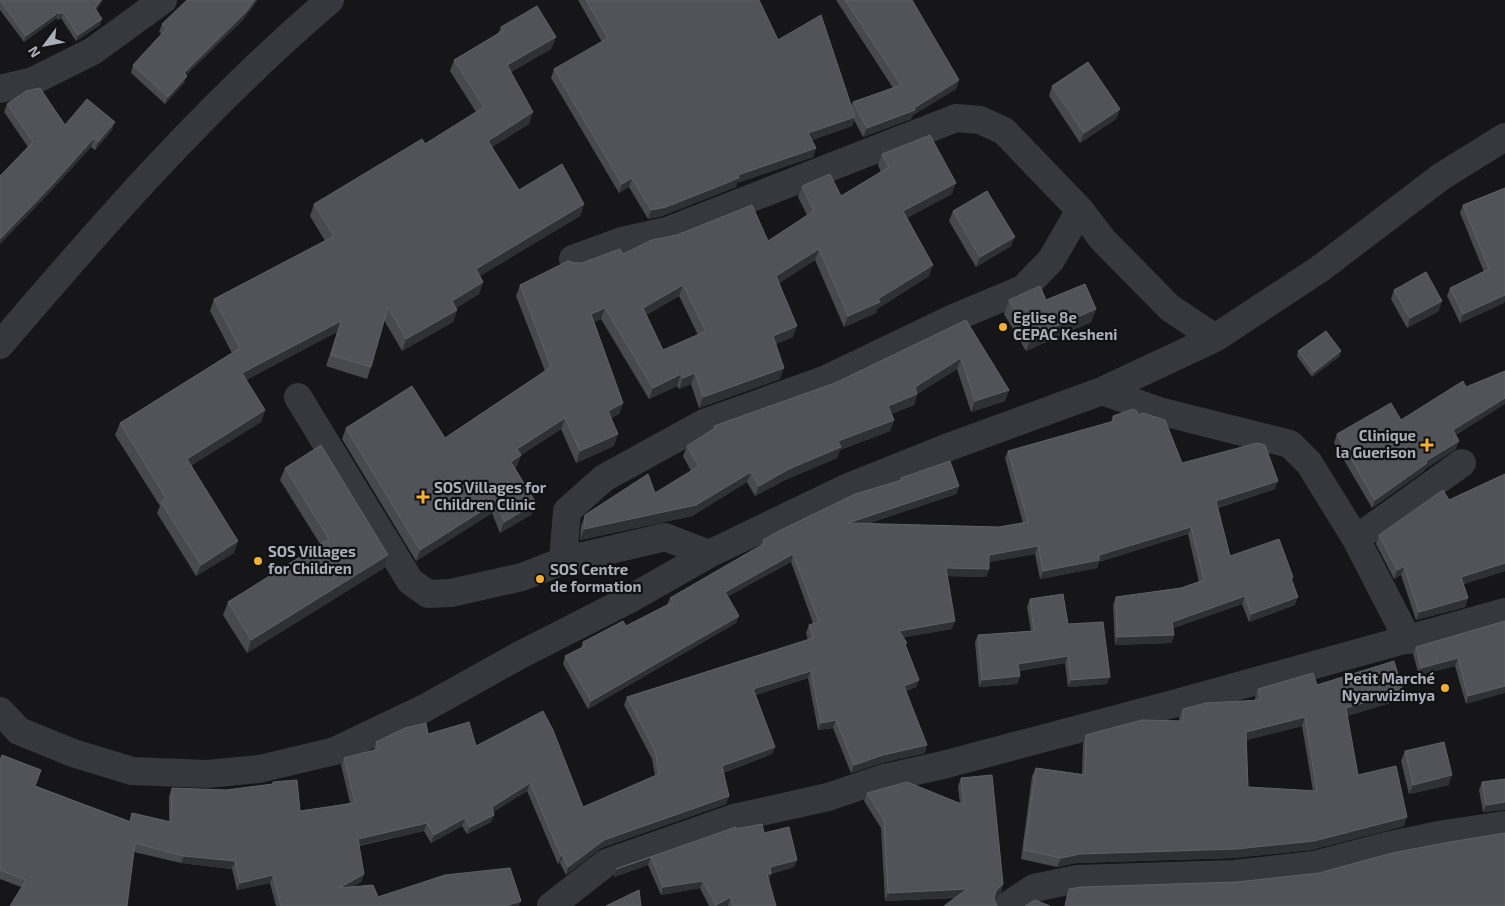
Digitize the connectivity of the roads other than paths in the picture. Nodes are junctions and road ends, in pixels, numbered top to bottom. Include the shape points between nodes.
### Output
1 (163, 0) edge
2 (330, 0) edge
3 (0, 89) edge
4 (1505, 137) edge
5 (1080, 210) junction
6 (573, 259) dead end
7 (1215, 338) junction
8 (0, 346) edge
9 (1102, 391) junction
10 (298, 397) dead end
11 (1462, 462) dead end
12 (1356, 539) junction
13 (709, 554) junction
14 (564, 561) junction
15 (1505, 612) edge
16 (1408, 640) junction
17 (0, 711) edge
18 (1505, 825) edge
19 (551, 906) edge
20 (1007, 906) edge

1 - 3 street via 93,51 33,81
2 - 8 street via 235,88 153,171
4 - 7 street via 1442,176 1321,268
5 - 6 street via 1004,131 980,120 956,118 667,232 622,241
5 - 7 street via 1104,240 1170,308
5 - 14 street via 1051,260 1023,289 949,320 824,380 704,423 604,478 567,511
7 - 9 street
9 - 12 street via 1159,411 1290,444 1309,463
9 - 13 street via 846,488
10 - 14 street via 410,581 428,594 451,593 522,576
11 - 12 street
12 - 16 street
13 - 14 street via 665,537
13 - 17 street via 416,712 335,750 259,769 207,774 132,771 73,753 19,731
15 - 16 street
16 - 19 street via 952,763 884,778 828,797 734,818 606,863
18 - 20 street via 1386,846 1314,865 1234,874 1077,879 1034,888

